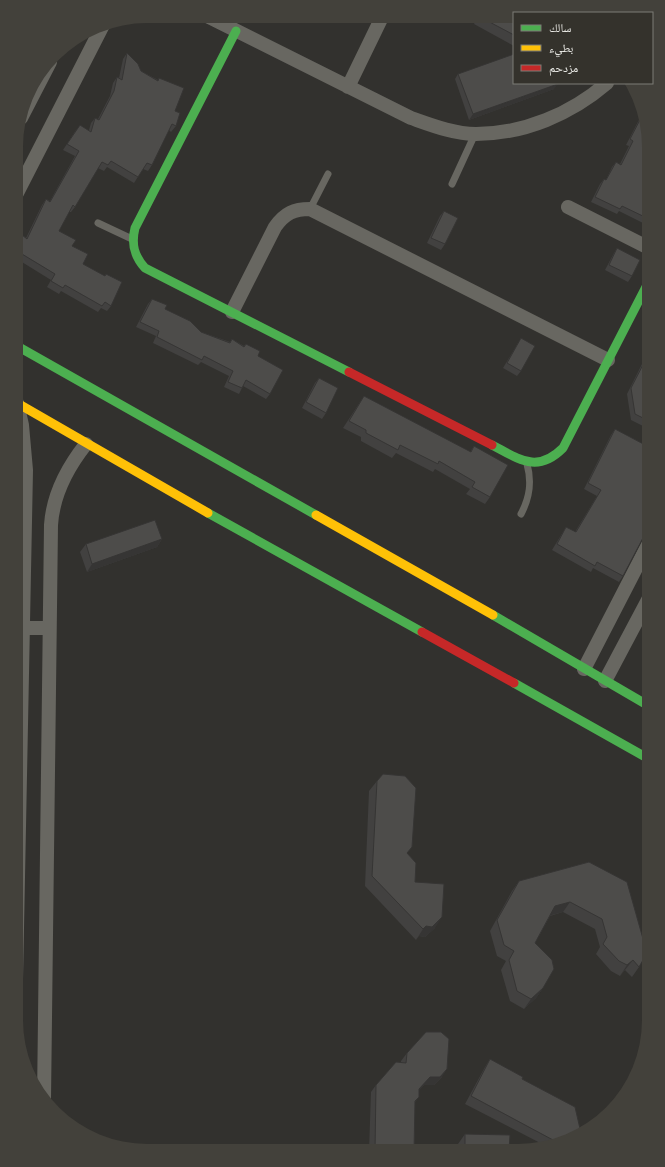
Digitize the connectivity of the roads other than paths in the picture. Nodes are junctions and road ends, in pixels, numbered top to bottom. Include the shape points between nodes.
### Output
1 (221, 23) edge
2 (380, 23) edge
3 (236, 31) junction
4 (99, 33) edge
5 (606, 84) edge
6 (348, 86) junction
7 (475, 134) junction
8 (328, 174) dead end
9 (23, 181) edge
10 (452, 184) dead end
11 (568, 207) dead end
12 (310, 209) junction
13 (98, 223) dead end
14 (132, 239) junction
15 (642, 244) edge
16 (642, 294) edge
17 (232, 312) junction
18 (23, 349) edge
19 (608, 360) junction
20 (23, 407) edge
21 (23, 436) edge
22 (86, 444) junction
23 (527, 464) junction
24 (521, 514) dead end
25 (642, 556) edge
26 (23, 588) edge
27 (642, 612) edge
28 (23, 628) edge
29 (50, 628) junction
30 (584, 669) junction
31 (606, 681) junction
32 (642, 702) edge
33 (642, 755) edge
34 (44, 1089) edge

1 - 3 street
2 - 6 street
3 - 6 street
3 - 14 street via 135,228
4 - 9 street
5 - 7 street via 592,96 565,112 536,125 505,132
6 - 7 street via 411,118 441,128
7 - 10 lane
8 - 12 lane
11 - 15 street
12 - 17 street via 290,212 281,218
12 - 19 street
13 - 14 lane
14 - 17 street via 137,260 145,268
16 - 19 street
17 - 23 street
18 - 30 street
19 - 23 street via 563,448 554,458 541,463
20 - 22 street
21 - 26 street via 26,470
22 - 29 street via 69,466 52,511
22 - 33 street
23 - 24 lane via 530,484 528,499
25 - 30 street
27 - 31 street
28 - 29 street
29 - 34 street
30 - 31 street
31 - 32 street

